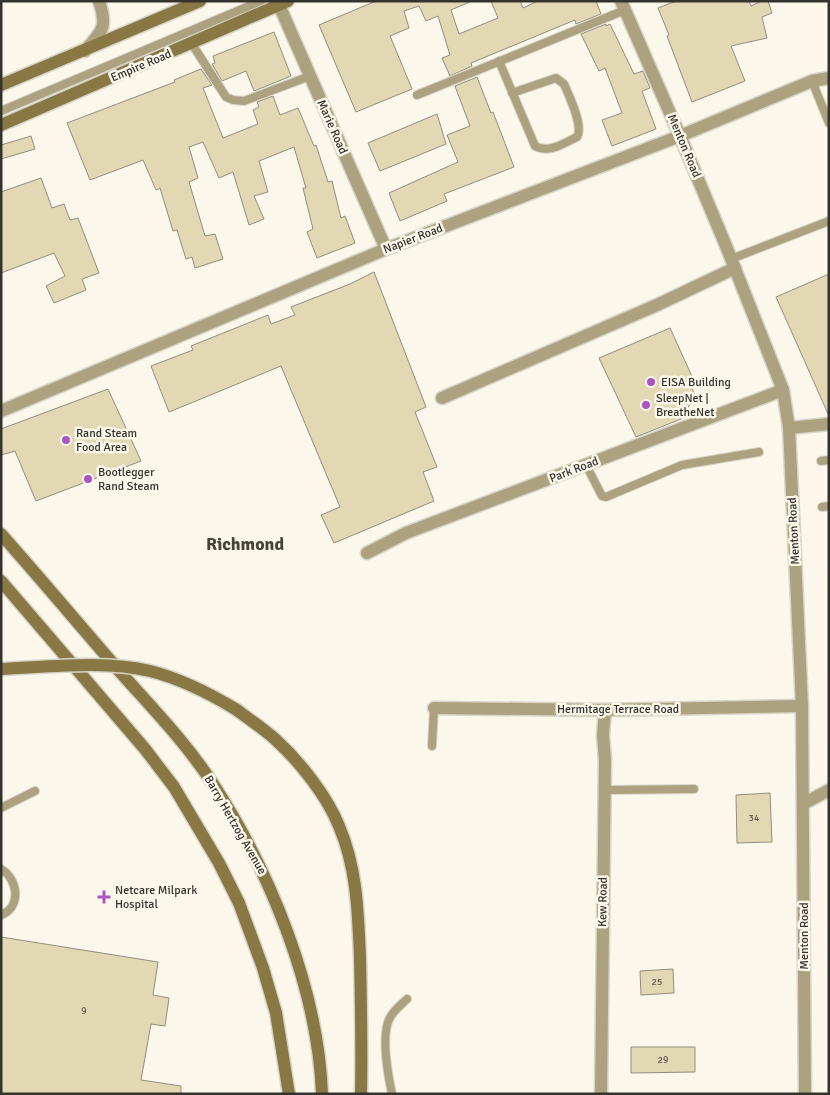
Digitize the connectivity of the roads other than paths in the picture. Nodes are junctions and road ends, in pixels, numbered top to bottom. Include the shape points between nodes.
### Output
1 (99, 1) edge
2 (200, 1) edge
3 (261, 1) edge
4 (284, 3) edge
5 (623, 6) edge
6 (192, 44) junction
7 (85, 50) junction
8 (499, 61) junction
9 (310, 76) junction
10 (829, 78) edge
11 (812, 81) junction
12 (1, 85) edge
13 (512, 94) junction
14 (417, 95) dead end
15 (1, 111) edge
16 (829, 123) edge
17 (1, 125) edge
18 (680, 136) junction
19 (829, 221) edge
20 (386, 249) junction
21 (733, 264) junction
22 (783, 390) junction
23 (442, 398) dead end
24 (1, 411) edge
25 (829, 424) edge
26 (789, 428) junction
27 (759, 452) dead end
28 (586, 465) junction
29 (1, 534) edge
30 (366, 552) dead end
31 (1, 581) edge
32 (1, 669) edge
33 (802, 706) junction
34 (434, 708) joint
35 (605, 710) junction
36 (432, 746) dead end
37 (694, 789) dead end
38 (605, 790) junction
39 (829, 790) edge
40 (35, 791) dead end
41 (803, 804) junction
42 (1, 808) edge
43 (1, 869) edge
44 (1, 915) edge
45 (407, 999) dead end
46 (289, 1094) edge
47 (322, 1094) edge
48 (361, 1094) edge
49 (392, 1094) edge
50 (601, 1094) edge
51 (805, 1094) edge

1 - 7 street via 104,16 102,32
2 - 7 main road
3 - 15 lane
4 - 6 main road, Empire Road
4 - 9 street, Marie Road
5 - 8 lane
5 - 18 street, Menton Road
6 - 9 lane via 226,97 233,100 244,101
6 - 17 main road, Empire Road
7 - 12 main road
8 - 13 lane
8 - 14 lane
9 - 20 street, Marie Road
10 - 11 street, Napier Road
11 - 16 lane
11 - 18 street, Napier Road
13 - 13 lane via 556,78 561,80 580,133 549,149 540,149 535,146
18 - 20 street, Napier Road
18 - 21 street, Menton Road
19 - 21 lane
20 - 24 street, Napier Road
21 - 22 street, Menton Road
21 - 23 street via 657,306
22 - 26 street, Menton Road
22 - 28 street, Park Road
25 - 26 street
26 - 33 street, Menton Road
27 - 28 lane via 682,464 606,496 602,496
28 - 30 street, Park Road via 406,533
29 - 47 main road, Barry Hertzog Avenue via 185,745 233,817 277,905 302,974 317,1042
31 - 46 main road via 145,748 174,786 219,863 239,903 263,968 276,1013
32 - 48 main road, bridge via 119,666 178,679 237,710 276,740 300,765 339,825 350,857 358,912
33 - 35 street, Hermitage Terrace Road
33 - 41 street, Menton Road
34 - 35 street, Hermitage Terrace Road
34 - 36 lane
35 - 38 street, Kew Road
37 - 38 lane
38 - 50 street, Kew Road
39 - 41 street
40 - 42 lane
41 - 51 street, Menton Road
43 - 44 lane via 14,884 16,893 8,912
45 - 49 lane via 390,1017 386,1036 386,1063

